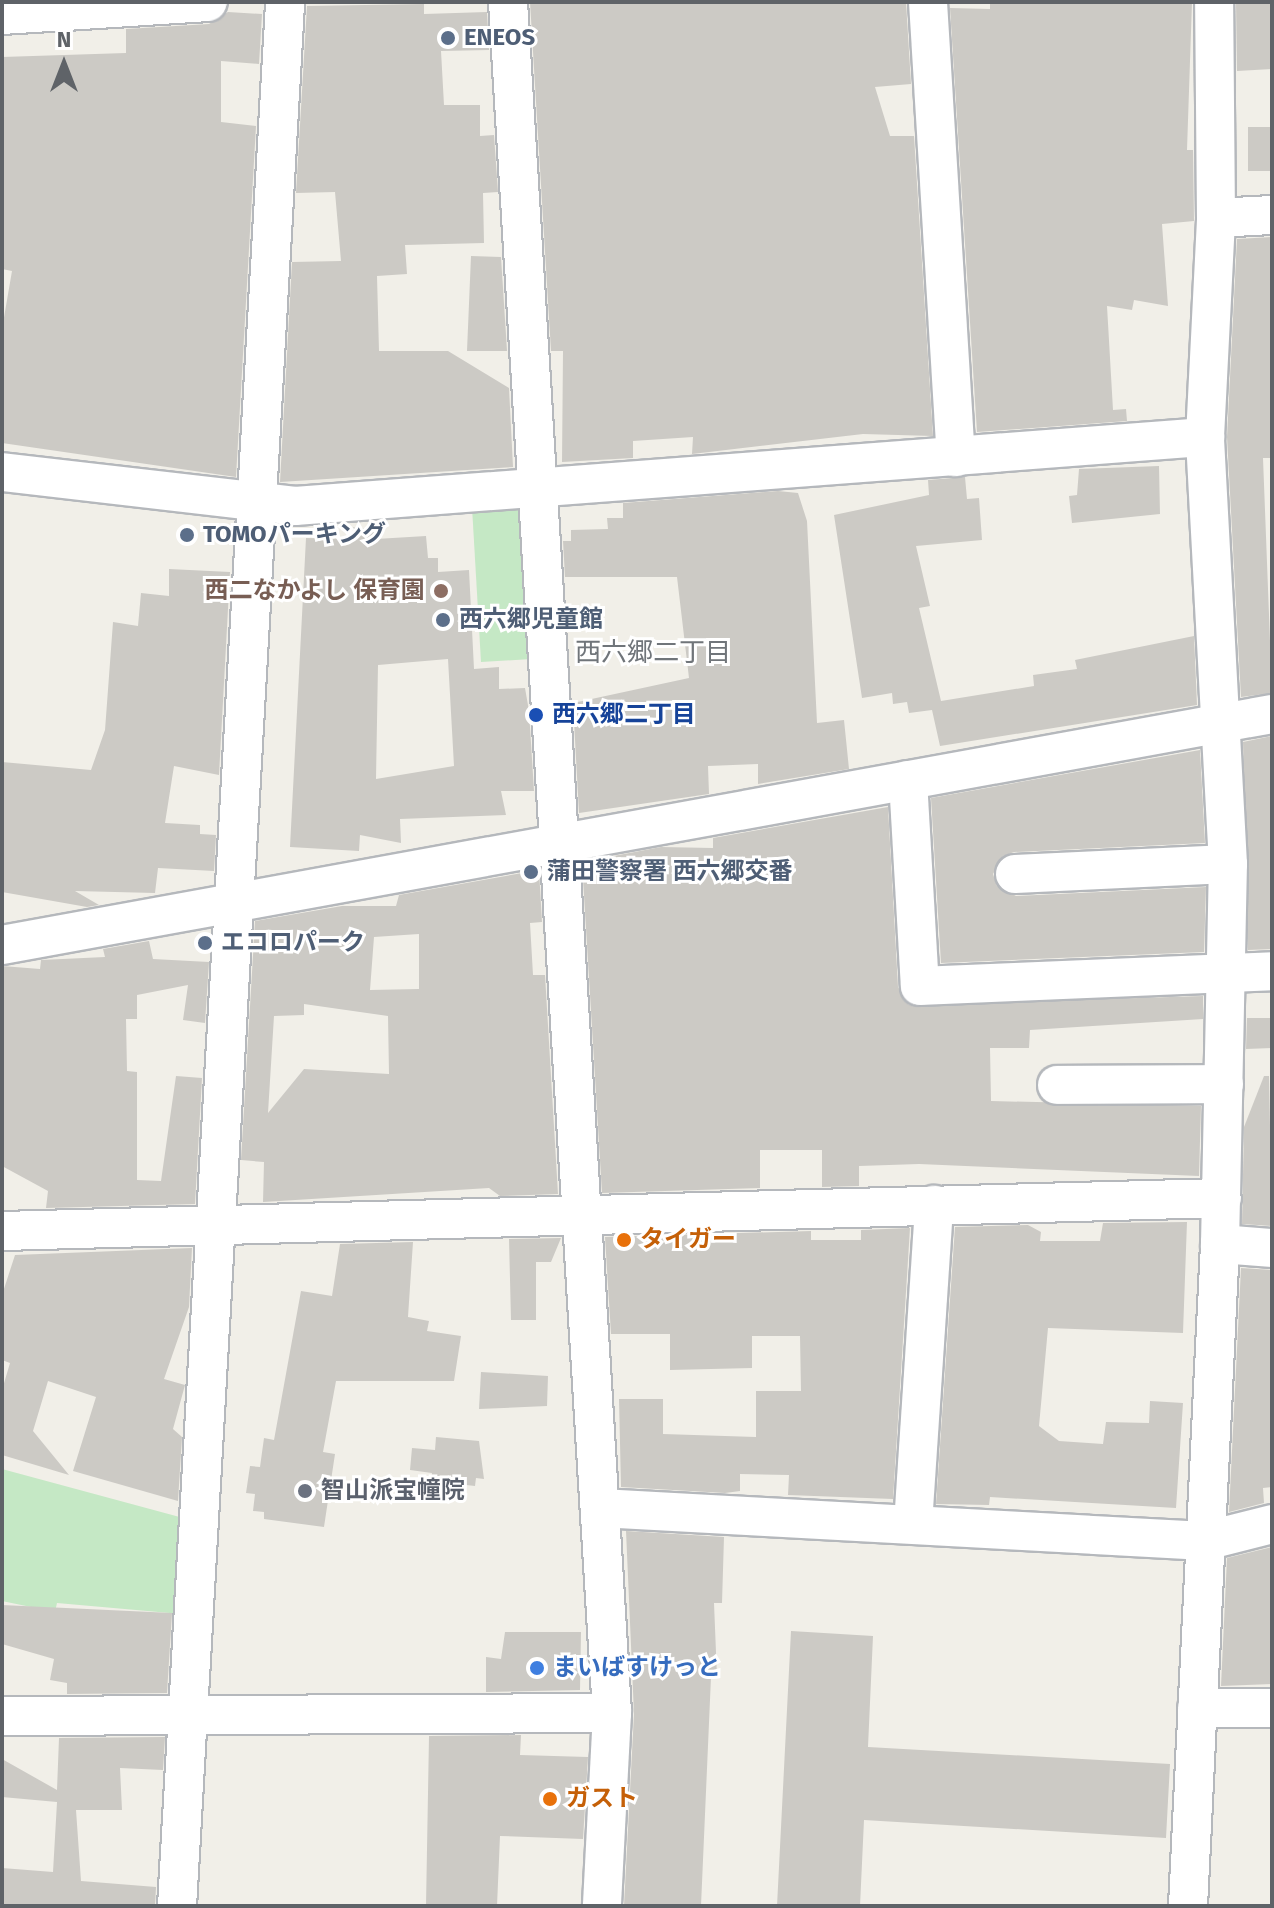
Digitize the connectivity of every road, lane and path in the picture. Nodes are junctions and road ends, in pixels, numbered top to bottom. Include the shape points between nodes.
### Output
1 (208, 2) edge
2 (285, 2) edge
3 (508, 2) edge
4 (928, 2) edge
5 (1214, 2) edge
6 (2, 15) edge
7 (1272, 215) edge
8 (1216, 218) junction
9 (1205, 437) junction
10 (956, 457) junction
11 (2, 472) edge
12 (537, 490) junction
13 (258, 503) junction
14 (1272, 714) edge
15 (1219, 727) junction
16 (908, 780) junction
17 (558, 840) junction
18 (1228, 864) junction
19 (1015, 874) dead end
20 (234, 901) junction
21 (2, 945) edge
22 (1226, 970) junction
23 (1272, 971) edge
24 (1224, 1084) junction
25 (1057, 1085) dead end
26 (1222, 1198) junction
27 (934, 1205) junction
28 (582, 1217) junction
29 (217, 1230) junction
30 (2, 1231) edge
31 (1220, 1244) junction
32 (1272, 1248) edge
33 (600, 1508) junction
34 (913, 1524) junction
35 (1272, 1524) edge
36 (1205, 1541) junction
37 (1197, 1708) junction
38 (1272, 1708) edge
39 (188, 1713) junction
40 (612, 1713) junction
41 (2, 1716) edge
42 (177, 1906) edge
43 (602, 1906) edge
44 (1188, 1906) edge

1 - 6 street
2 - 13 street
3 - 12 street
4 - 10 street
5 - 8 street
7 - 8 street
8 - 9 street
9 - 10 street
9 - 15 street
10 - 12 street
11 - 13 street
12 - 13 street
12 - 17 street
13 - 20 street
14 - 15 street
15 - 16 street
15 - 18 street
16 - 17 street
16 - 22 street via 920,986
17 - 20 street
17 - 28 street
18 - 19 street
18 - 22 street
20 - 21 street
20 - 29 street
22 - 23 street
22 - 24 street
24 - 25 street
24 - 26 street
26 - 27 street
26 - 31 street
27 - 28 street
27 - 34 street
28 - 29 street
28 - 33 street
29 - 30 street
29 - 39 street
31 - 32 street
31 - 36 street
33 - 34 street
33 - 40 street
34 - 36 street
35 - 36 street
36 - 37 street
37 - 38 street
37 - 44 street
39 - 40 street
39 - 41 street
39 - 42 street
40 - 43 street

